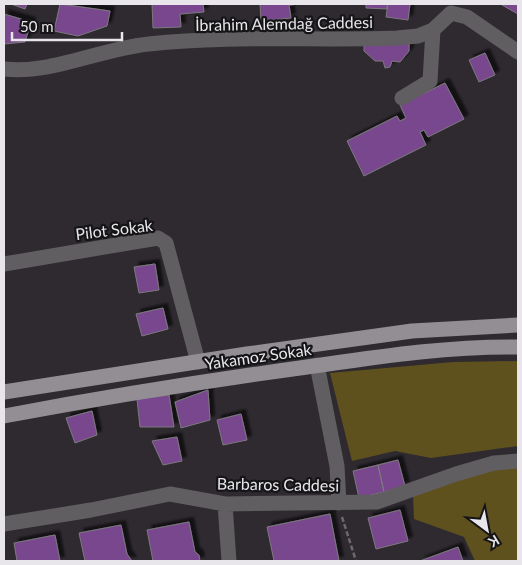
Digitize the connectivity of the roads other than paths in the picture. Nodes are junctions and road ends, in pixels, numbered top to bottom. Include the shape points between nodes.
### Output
1 (450, 8) edge
2 (434, 30) junction
3 (518, 52) edge
4 (4, 69) edge
5 (402, 98) dead end
6 (4, 264) edge
7 (518, 325) edge
8 (518, 347) edge
9 (198, 362) junction
10 (317, 365) junction
11 (4, 392) edge
12 (4, 416) edge
13 (518, 462) edge
14 (339, 503) junction
15 (224, 504) junction
16 (4, 524) edge
17 (229, 561) edge

1 - 2 street, İbrahim Alemdağ Caddesi
1 - 3 street, İbrahim Alemdağ Caddesi
2 - 4 street, İbrahim Alemdağ Caddesi via 418,36 396,38 148,44 54,67
2 - 5 street via 430,82
6 - 9 street, Pilot Sokak via 158,238 166,243
7 - 9 main road, Yakamoz Sokak via 412,331
8 - 10 main road, Yakamoz Sokak via 424,351
9 - 11 main road, Yakamoz Sokak
10 - 12 main road, Yakamoz Sokak via 188,383
10 - 14 street via 337,466
13 - 14 street, Barbaros Caddesi via 494,463 377,502
14 - 15 street, Barbaros Caddesi
15 - 16 street, Barbaros Caddesi via 170,494
15 - 17 street

